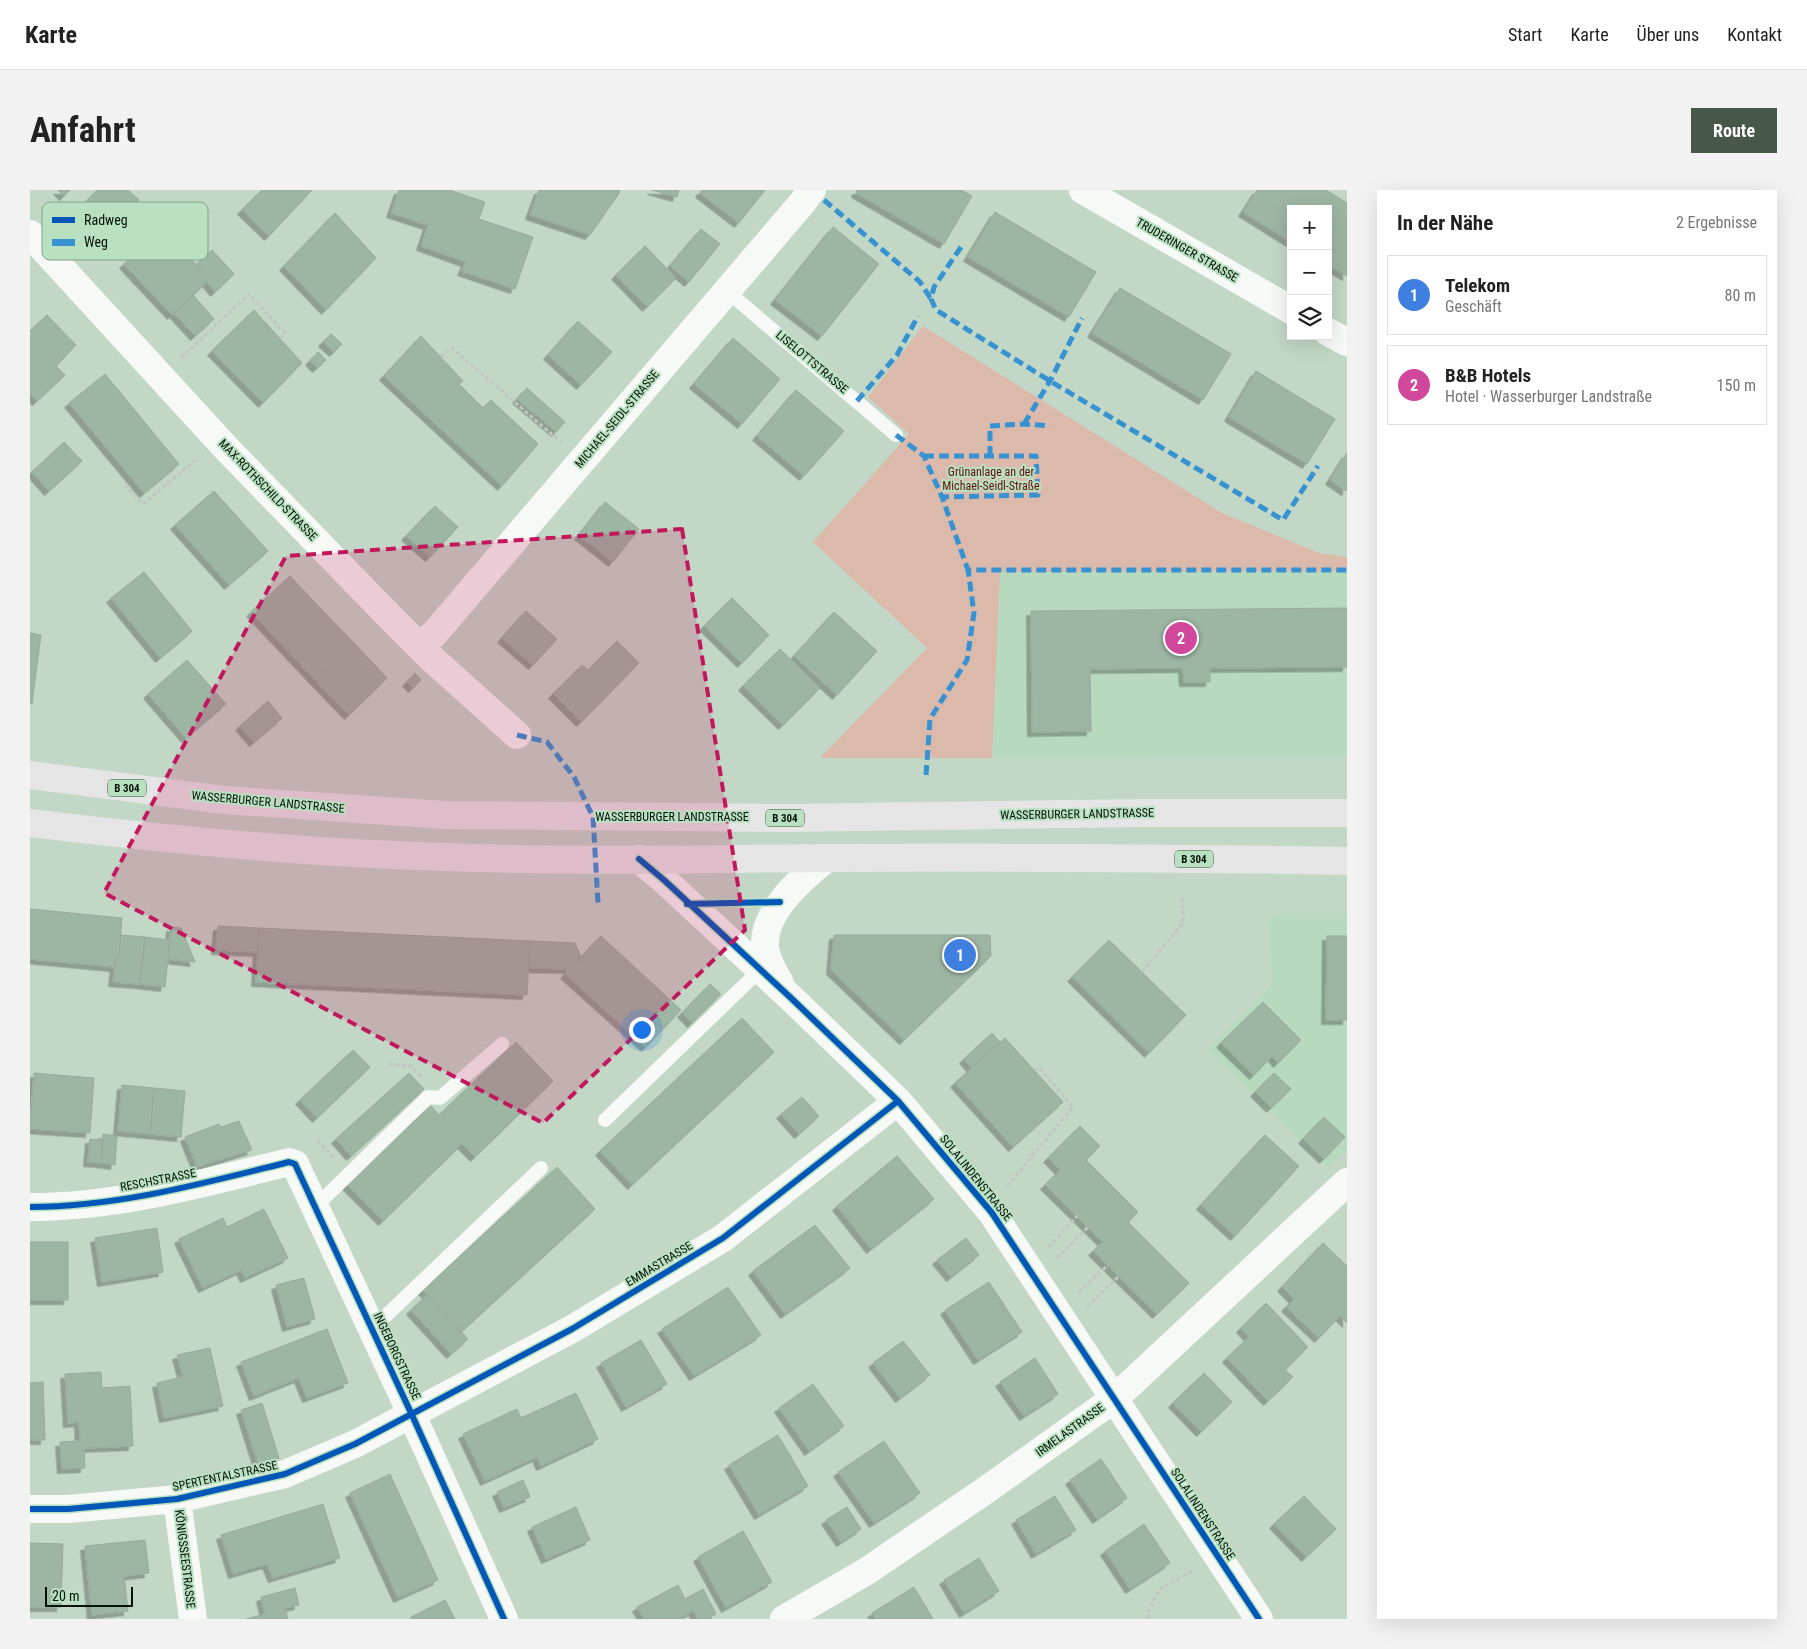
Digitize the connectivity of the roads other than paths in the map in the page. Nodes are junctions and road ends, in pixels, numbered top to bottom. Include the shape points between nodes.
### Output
1 (812, 190) edge
2 (1084, 190) edge
3 (30, 234) edge
4 (42, 247) edge
5 (54, 260) edge
6 (727, 291) junction
7 (1287, 308) edge
8 (1332, 334) edge
9 (1347, 342) edge
10 (896, 435) dead end
11 (421, 646) junction
12 (517, 735) dead end
13 (30, 775) edge
14 (1347, 814) edge
15 (30, 823) edge
16 (827, 858) junction
17 (639, 859) junction
18 (1347, 861) edge
19 (760, 970) junction
20 (791, 998) junction
21 (502, 1044) dead end
22 (898, 1101) junction
23 (605, 1120) dead end
24 (289, 1162) joint
25 (541, 1168) dead end
26 (1347, 1182) edge
27 (30, 1207) edge
28 (315, 1207) junction
29 (372, 1329) junction
30 (1115, 1398) junction
31 (412, 1416) junction
32 (177, 1499) junction
33 (30, 1509) edge
34 (192, 1619) edge
35 (504, 1619) edge
36 (784, 1619) edge
37 (1259, 1619) edge

1 - 6 street, MICHAEL-SEIDL-STRASSE
2 - 7 street, TRUDERINGER STRASSE
3 - 4 street, MAX-ROTHSCHILD-STRASSE
5 - 11 street, MAX-ROTHSCHILD-STRASSE via 226,448
6 - 10 lane, LISELOTTSTRASSE
6 - 11 street, MICHAEL-SEIDL-STRASSE
8 - 9 street
11 - 12 street, MAX-ROTHSCHILD-STRASSE
13 - 14 main road, WASSERBURGER LANDSTRASSE / B 304 via 224,800 445,815 784,818
15 - 17 main road, B 304 via 306,850 446,857
16 - 17 main road, B 304
16 - 18 main road, B 304
16 - 20 street, SOLALINDENSTRASSE via 805,875 780,902 768,929 765,947 774,974
17 - 19 street, SOLALINDENSTRASSE
19 - 20 street, SOLALINDENSTRASSE
19 - 23 lane
20 - 22 street, SOLALINDENSTRASSE
21 - 28 lane via 440,1098 428,1097
22 - 30 street, SOLALINDENSTRASSE via 992,1212
22 - 31 street, EMMASTRASSE via 723,1238 572,1330
24 - 27 street, RESCHSTRASSE via 131,1198 59,1207
24 - 28 street, INGEBORGSTRASSE via 294,1164
25 - 29 lane, INGEBORGSTRASSE
26 - 30 street, IRMELASTRASSE
28 - 29 street, INGEBORGSTRASSE
29 - 31 street, INGEBORGSTRASSE
30 - 36 street, IRMELASTRASSE via 874,1565
30 - 37 street, SOLALINDENSTRASSE
31 - 32 street, SPERTENTALSTRASSE via 286,1474
31 - 35 street, INGEBORGSTRASSE
32 - 33 street, SPERTENTALSTRASSE via 68,1509
32 - 34 street, KÖNIGSSEESTRASSE

